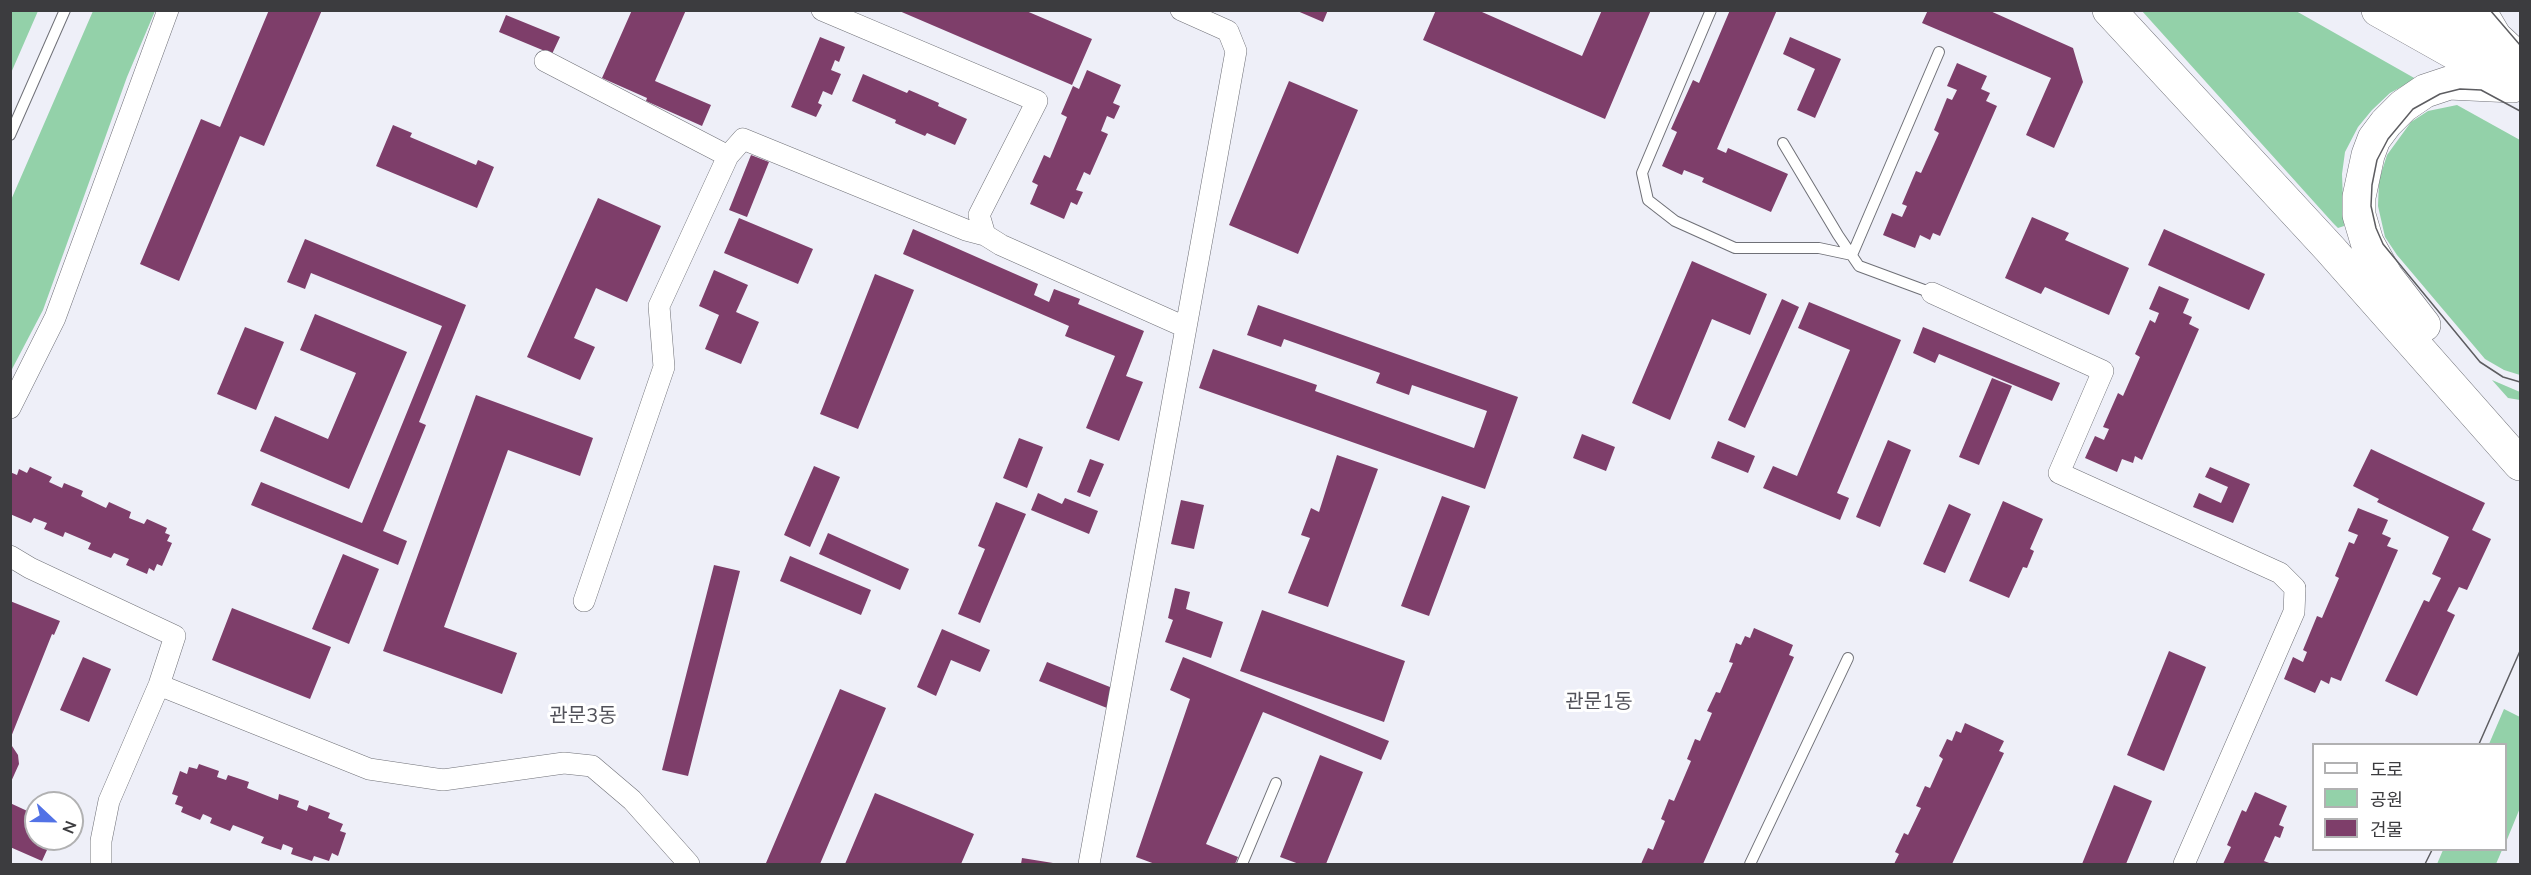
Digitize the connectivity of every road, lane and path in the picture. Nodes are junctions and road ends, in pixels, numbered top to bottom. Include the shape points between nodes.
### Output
1 (64, 10) edge
2 (168, 10) edge
3 (822, 10) edge
4 (1181, 10) edge
5 (1711, 10) edge
6 (2109, 10) edge
7 (2378, 10) edge
8 (2426, 10) edge
9 (2479, 10) edge
10 (1939, 52) dead end
11 (545, 61) dead end
12 (2519, 75) edge
13 (10, 135) edge
14 (1783, 143) dead end
15 (728, 156) junction
16 (985, 235) junction
17 (1852, 255) junction
18 (1932, 293) joint
19 (1185, 327) junction
20 (10, 408) edge
21 (2520, 438) edge
22 (2520, 464) edge
23 (10, 556) edge
24 (584, 601) dead end
25 (1848, 658) dead end
26 (159, 685) junction
27 (1276, 783) dead end
28 (1093, 863) edge
29 (101, 864) edge
30 (689, 864) edge
31 (1242, 864) edge
32 (1750, 864) edge
33 (2184, 864) edge

1 - 13 lane
2 - 20 street via 55,318
3 - 16 street via 1037,101 979,215
4 - 19 street via 1228,32 1236,51
5 - 17 lane via 1642,173 1648,200 1674,221 1735,248 1819,248
6 - 22 highway via 2330,249
7 - 12 highway
8 - 12 highway
9 - 12 highway
10 - 17 lane
11 - 15 street
12 - 21 highway via 2449,83 2425,91 2403,106 2374,139 2363,173 2359,214 2367,242 2386,276 2442,349
14 - 17 lane
15 - 16 street via 743,139
15 - 24 street via 658,306 664,367
16 - 19 street
17 - 18 lane via 1859,266
18 - 33 street via 2103,371 2059,473 2280,573 2295,588 2294,612
19 - 28 street
23 - 26 street via 175,636
25 - 32 lane
26 - 29 street via 109,801
26 - 30 street via 369,769 443,780 564,763 592,766 632,800
27 - 31 lane

